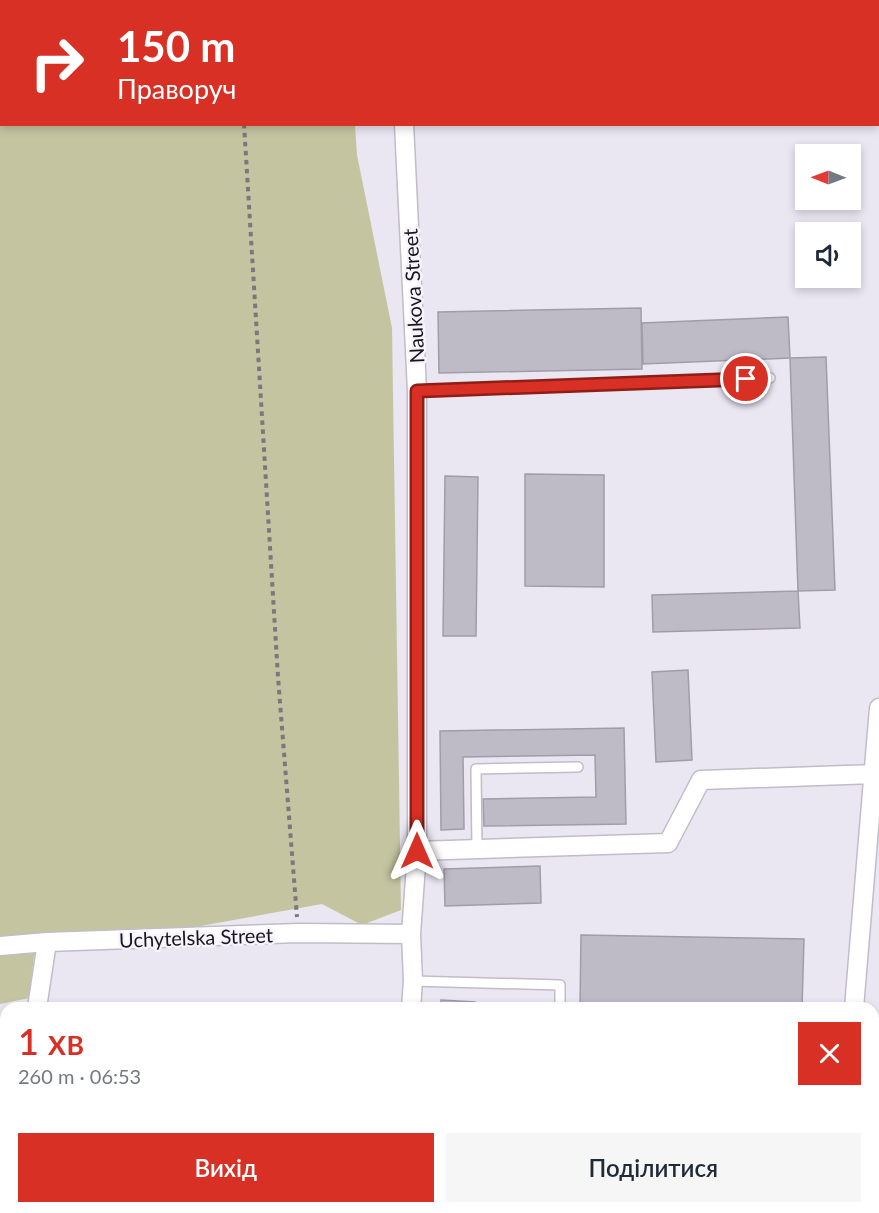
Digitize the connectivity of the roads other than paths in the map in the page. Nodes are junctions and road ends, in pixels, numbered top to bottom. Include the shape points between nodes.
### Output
1 (404, 126) edge
2 (770, 378) dead end
3 (417, 391) junction
4 (879, 708) edge
5 (578, 767) dead end
6 (874, 774) junction
7 (477, 849) junction
8 (417, 851) junction
9 (871, 917) edge
10 (411, 934) junction
11 (47, 942) junction
12 (0, 946) edge
13 (413, 981) junction
14 (38, 1002) edge
15 (411, 1002) edge
16 (560, 1002) edge
17 (855, 1002) edge

1 - 3 street, Naukova Street
2 - 3 lane
3 - 8 street, Naukova Street
4 - 6 street
5 - 7 lane via 476,769
6 - 7 street via 701,780 668,843
6 - 9 street
7 - 8 street
8 - 10 street, Naukova Street
9 - 17 street
10 - 11 street, Uchytelska Street via 298,933
10 - 13 street, Naukova Street
11 - 12 street, Uchytelska Street
11 - 14 street
13 - 15 street, Naukova Street
13 - 16 lane via 560,985

